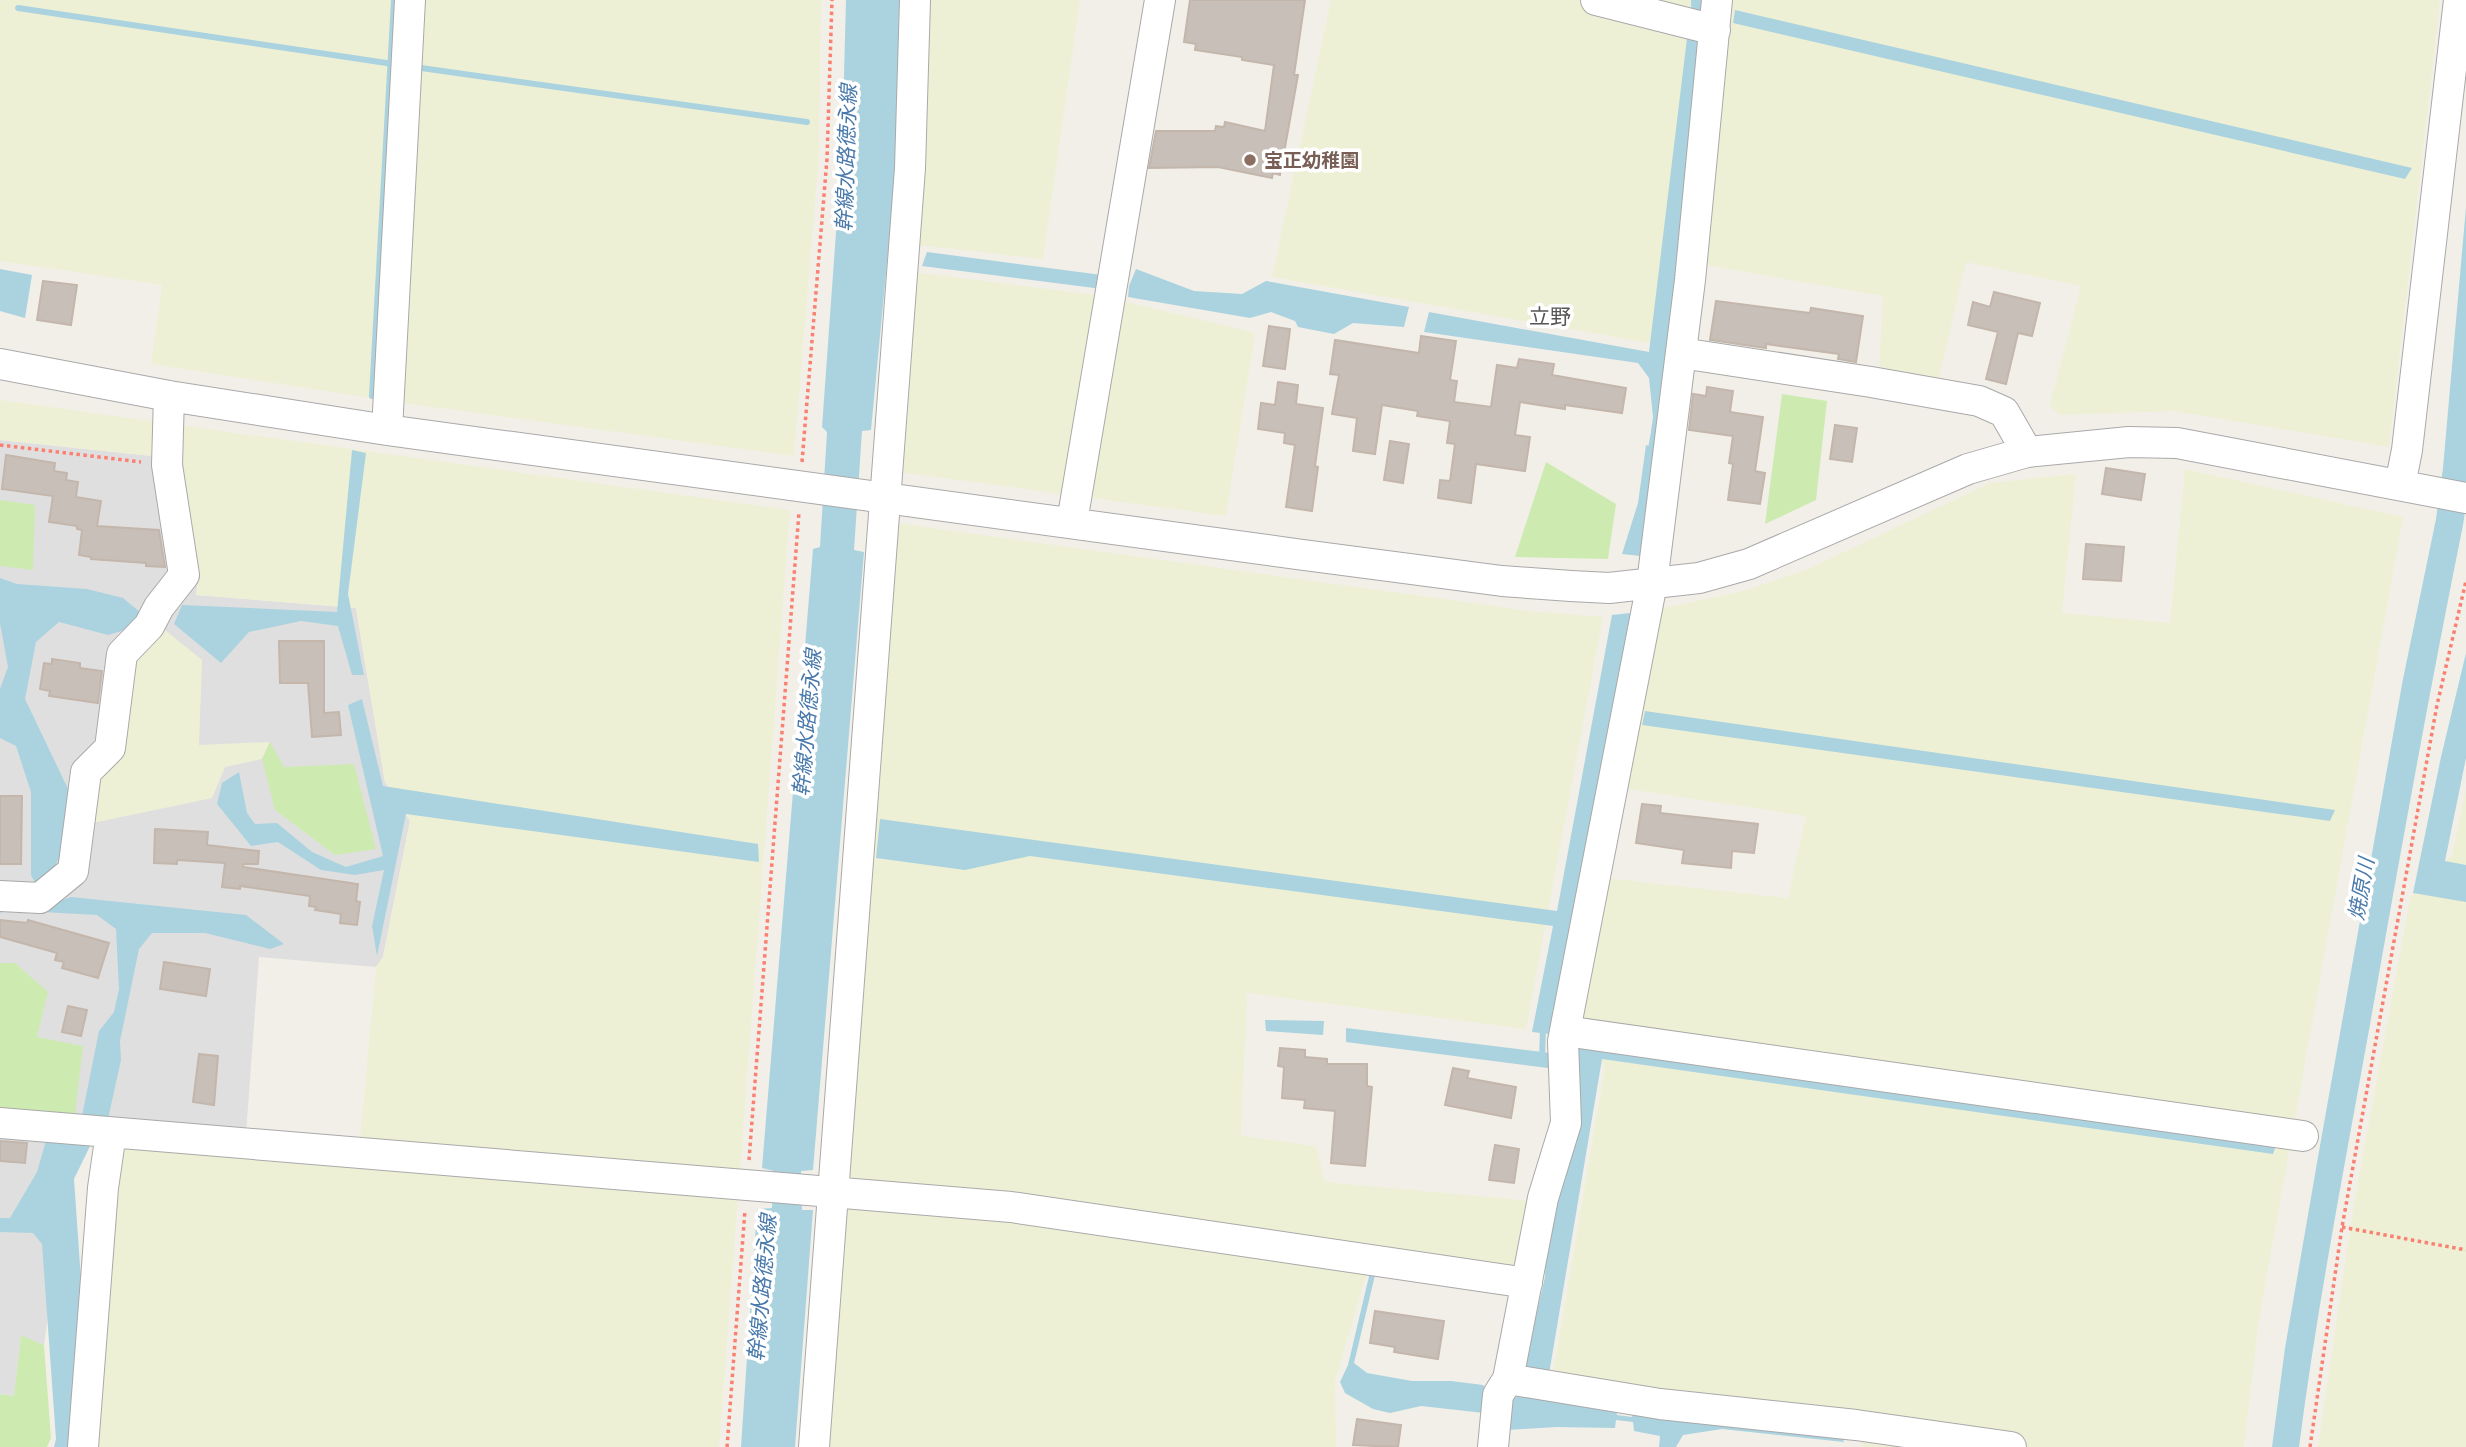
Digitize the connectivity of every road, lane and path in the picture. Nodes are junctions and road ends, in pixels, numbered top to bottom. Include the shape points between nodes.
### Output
1 (410, 0) edge
2 (832, 0) edge
3 (915, 0) edge
4 (1160, 0) edge
5 (1596, 0) edge
6 (1717, 0) edge
7 (2459, 0) edge
8 (1715, 30) junction
9 (1681, 353) junction
10 (0, 364) edge
11 (169, 396) junction
12 (387, 430) junction
13 (0, 445) edge
14 (2027, 452) junction
15 (167, 465) junction
16 (800, 486) junction
17 (2411, 487) junction
18 (884, 496) junction
19 (2466, 498) edge
20 (1072, 522) junction
21 (2466, 581) edge
22 (1652, 583) junction
23 (0, 896) edge
24 (1564, 1051) junction
25 (0, 1124) edge
26 (105, 1133) junction
27 (2303, 1136) dead end
28 (747, 1184) junction
29 (834, 1191) junction
30 (2342, 1227) junction
31 (2466, 1250) edge
32 (1527, 1283) junction
33 (1515, 1391) junction
34 (1855, 1436) edge
35 (83, 1447) edge
36 (727, 1447) edge
37 (814, 1447) edge
38 (1493, 1447) edge
39 (2011, 1447) edge
40 (2310, 1447) edge

1 - 12 street
2 - 16 path via 827,159
3 - 18 street via 911,167
4 - 20 street
5 - 8 street
6 - 8 street
7 - 17 street via 2407,450
8 - 9 street
9 - 14 street via 1979,401 2004,412
9 - 22 street
10 - 11 street
11 - 12 street
11 - 15 street
12 - 16 street
13 - 15 path
14 - 17 street via 2129,442 2177,443
14 - 22 street via 1968,469 1749,564 1699,578
15 - 23 street via 184,575 122,654 110,748 86,772 73,871 40,898
16 - 18 street
16 - 28 path
17 - 19 street
18 - 20 street
18 - 29 street
20 - 22 street via 1502,581 1609,588
21 - 30 path via 2434,719
22 - 24 street
24 - 27 street
24 - 32 street via 1566,1123 1543,1198
25 - 26 street
26 - 28 street
26 - 35 street
28 - 29 street
28 - 36 path
29 - 32 street via 1011,1207
29 - 37 street
30 - 31 path
30 - 40 path
32 - 33 street
33 - 34 street via 1660,1404
33 - 38 street
34 - 39 street

